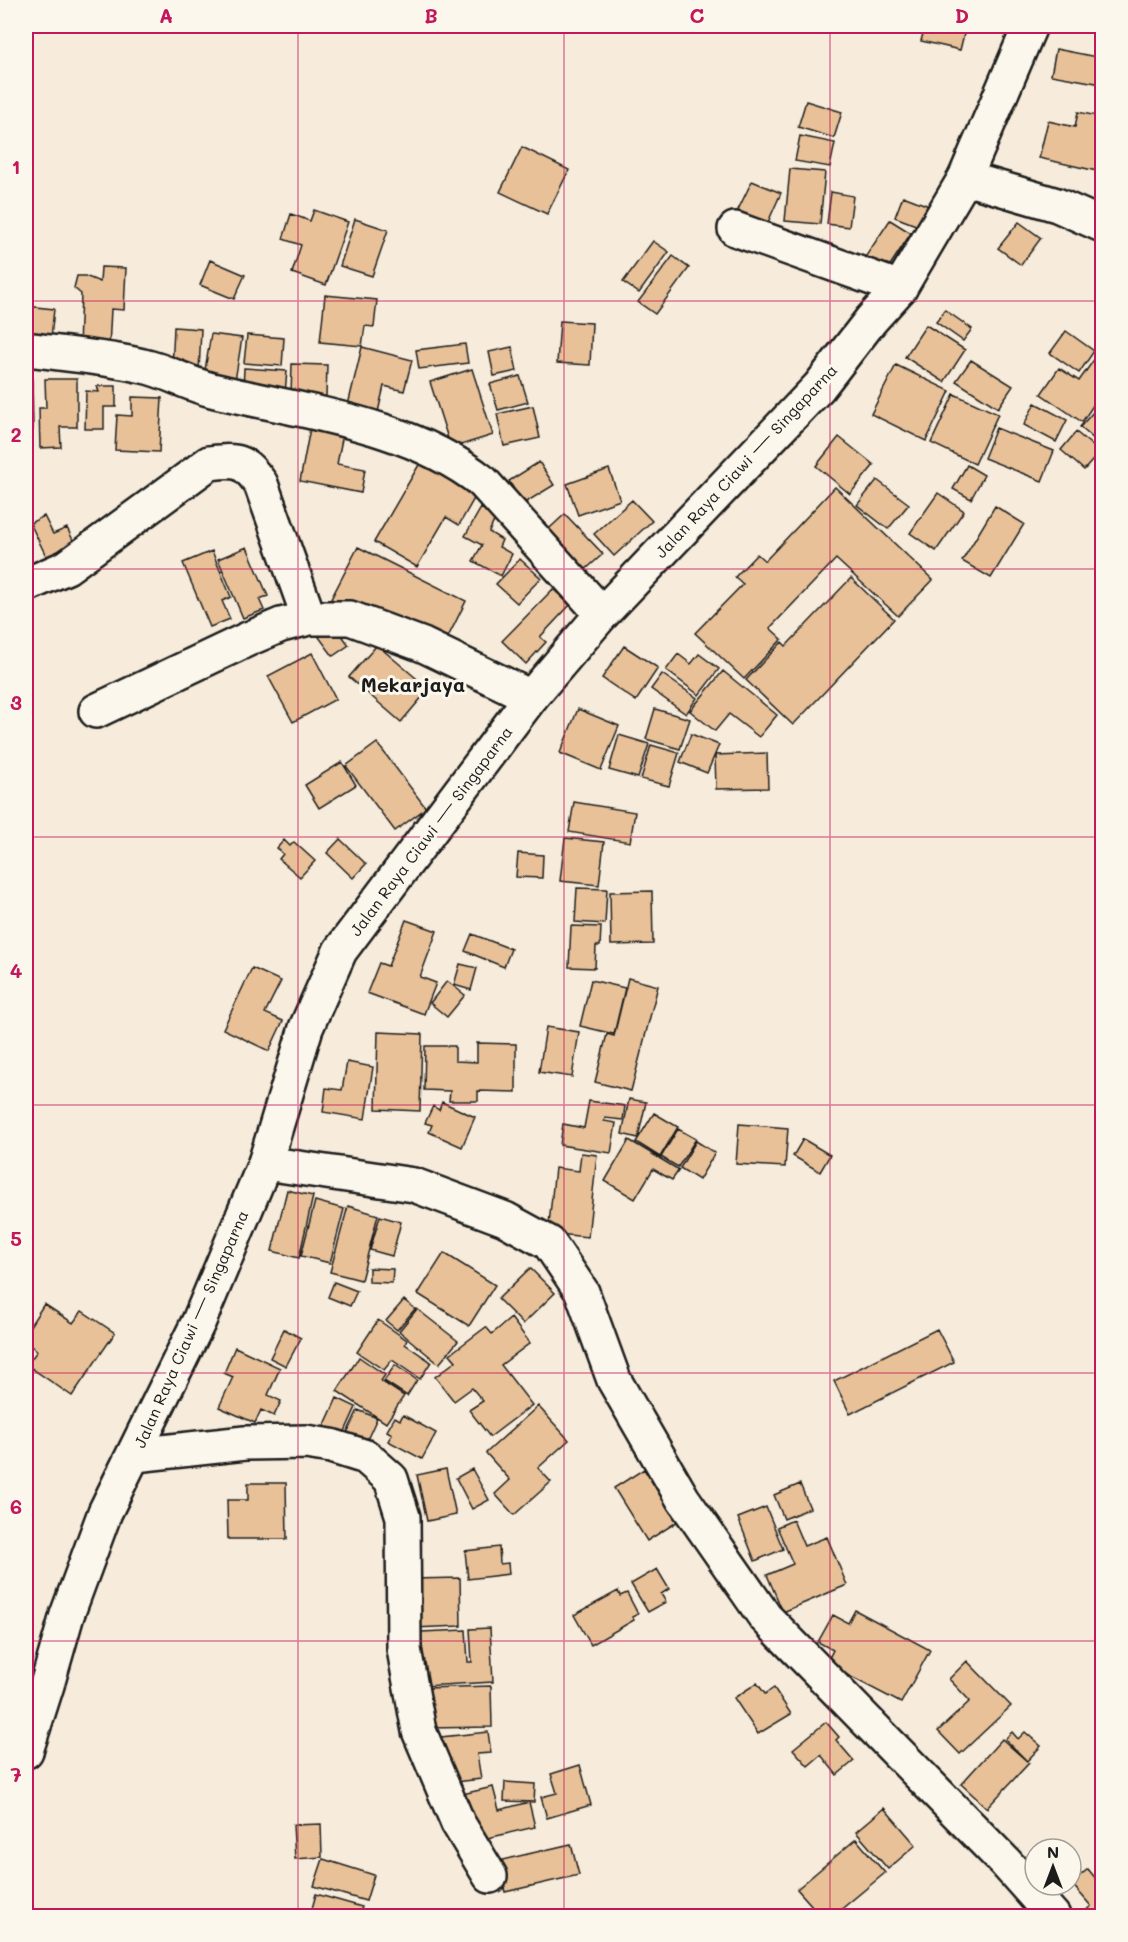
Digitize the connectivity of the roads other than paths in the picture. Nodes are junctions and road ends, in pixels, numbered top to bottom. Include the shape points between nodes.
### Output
1 (1029, 26) edge
2 (965, 178) junction
3 (1102, 225) edge
4 (735, 229) dead end
5 (900, 288) junction
6 (26, 349) edge
7 (26, 585) edge
8 (602, 614) junction
9 (309, 618) junction
10 (531, 697) junction
11 (96, 711) dead end
12 (265, 1163) junction
13 (135, 1455) junction
14 (26, 1751) edge
15 (490, 1876) dead end
16 (1053, 1917) edge

1 - 2 street, Jalan Raya Ciawi — Singaparna
2 - 3 street via 1057,205
2 - 5 street, Jalan Raya Ciawi — Singaparna
4 - 5 street
5 - 8 street, Jalan Raya Ciawi — Singaparna via 819,387
6 - 8 street via 146,366 209,389 350,422 441,454 483,482
7 - 9 street via 67,567 209,463 236,460 250,469 261,484
8 - 10 street, Jalan Raya Ciawi — Singaparna
9 - 10 street via 350,618 423,645
9 - 11 street via 248,639
10 - 12 street, Jalan Raya Ciawi — Singaparna via 340,951 306,1028
12 - 13 street, Jalan Raya Ciawi — Singaparna via 199,1321
12 - 16 street via 414,1185 505,1219 549,1243 582,1292 614,1380 683,1499 765,1617 1005,1862
13 - 14 street, Jalan Raya Ciawi — Singaparna via 105,1512 67,1615
13 - 15 street via 245,1443 306,1442 366,1457 391,1479 403,1517 404,1649 419,1731 458,1823

